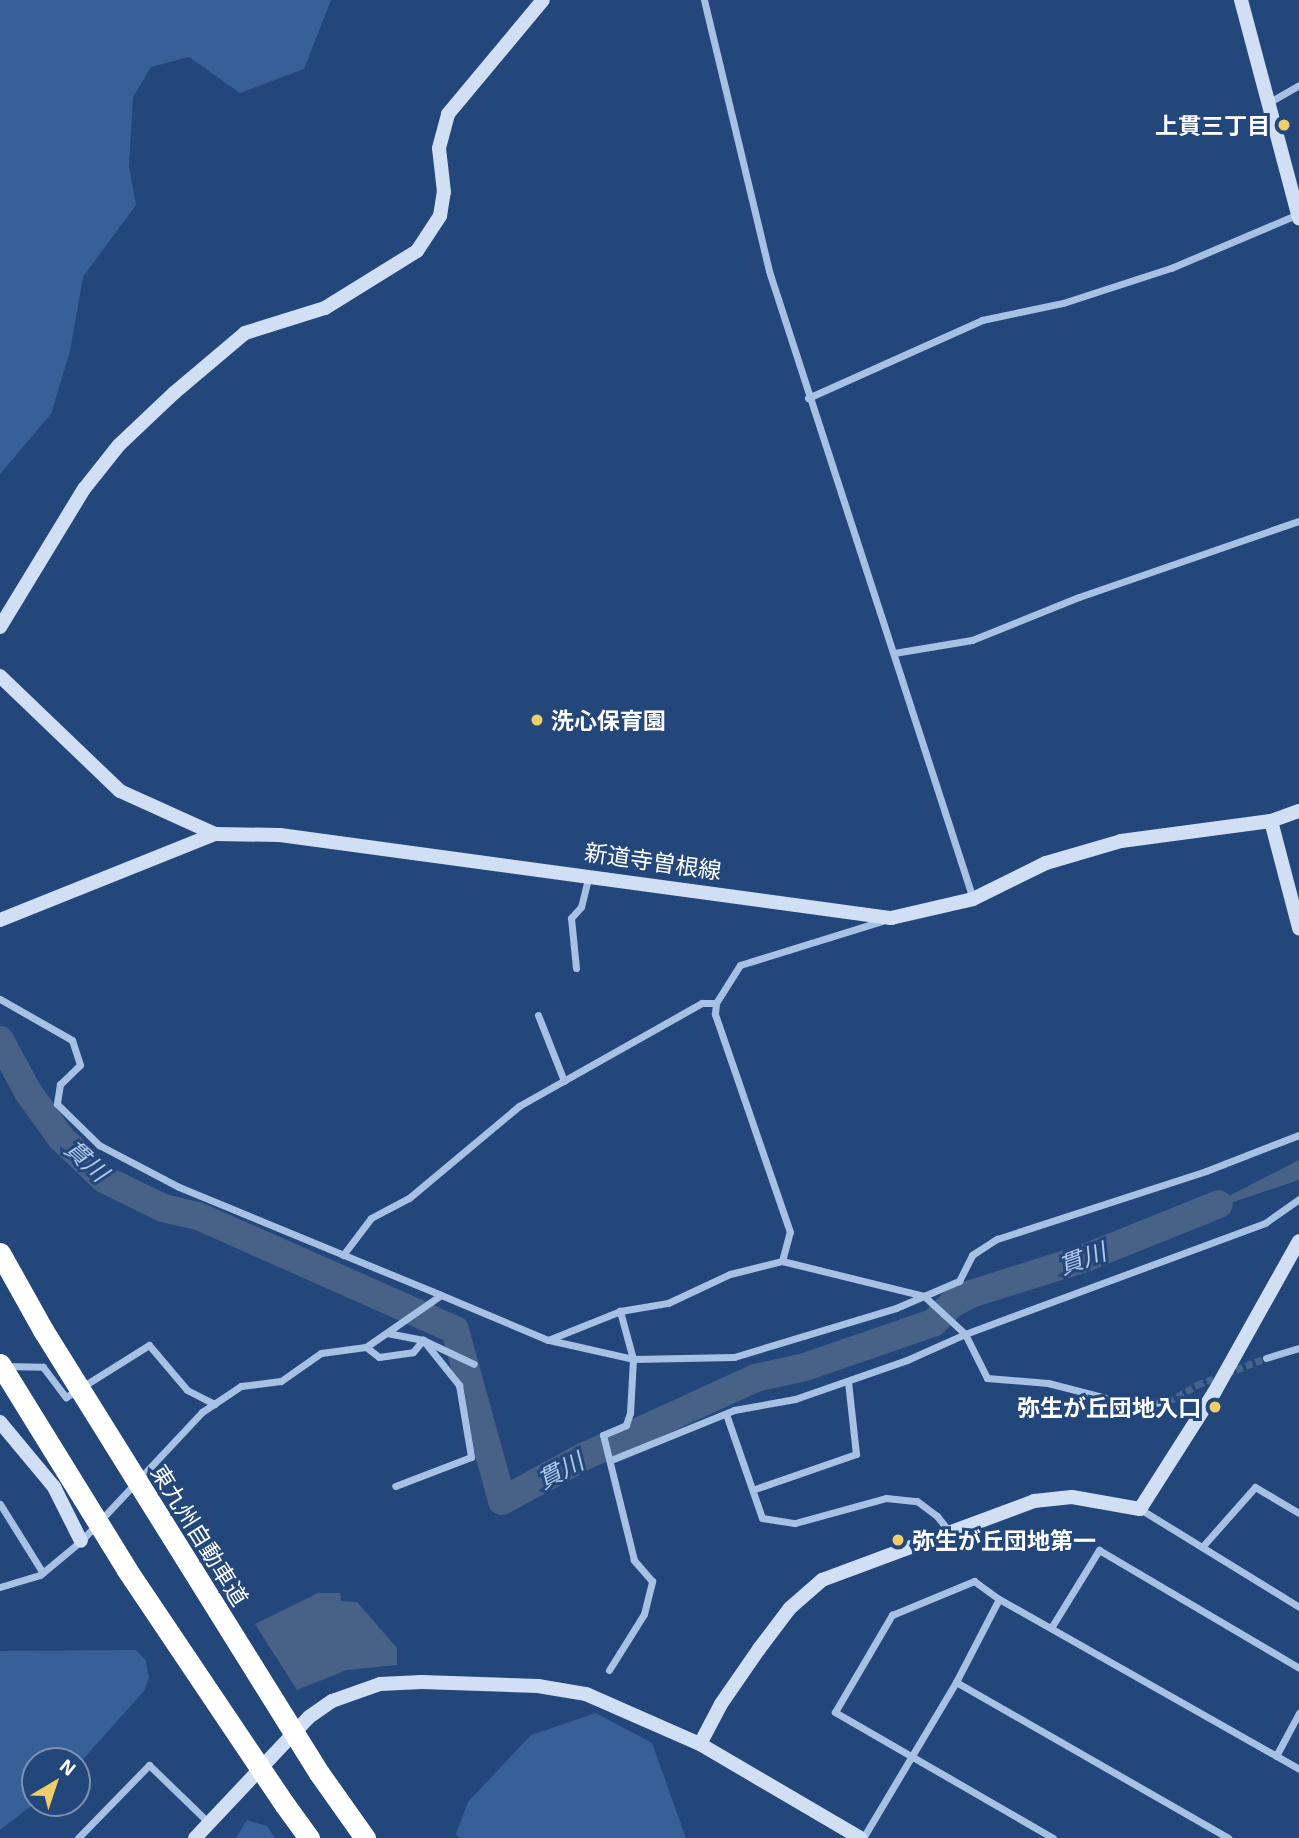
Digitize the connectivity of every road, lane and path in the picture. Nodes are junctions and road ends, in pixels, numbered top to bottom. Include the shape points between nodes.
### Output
1 (543, 0) edge
2 (704, 0) edge
3 (1241, 0) edge
4 (1299, 85) edge
5 (1268, 103) junction
6 (1298, 212) edge
7 (808, 398) junction
8 (1299, 521) edge
9 (0, 627) edge
10 (894, 653) junction
11 (0, 676) edge
12 (1299, 811) edge
13 (1271, 821) junction
14 (215, 834) junction
15 (589, 874) junction
16 (973, 900) junction
17 (891, 918) junction
18 (0, 920) edge
19 (1299, 928) edge
20 (576, 968) dead end
21 (0, 999) edge
22 (716, 1003) junction
23 (538, 1015) dead end
24 (564, 1081) junction
25 (1299, 1135) edge
26 (1299, 1199) edge
27 (1299, 1241) edge
28 (0, 1253) edge
29 (343, 1255) junction
30 (782, 1261) junction
31 (441, 1295) junction
32 (924, 1296) junction
33 (620, 1311) junction
34 (962, 1331) junction
35 (386, 1333) junction
36 (423, 1340) junction
37 (548, 1340) junction
38 (1298, 1346) edge
39 (366, 1347) junction
40 (1266, 1358) tunnel mouth
41 (632, 1362) junction
42 (474, 1364) dead end
43 (0, 1365) edge
44 (848, 1381) junction
45 (1168, 1402) tunnel mouth
46 (215, 1404) junction
47 (726, 1414) junction
48 (0, 1422) edge
49 (611, 1457) junction
50 (395, 1486) dead end
51 (755, 1489) junction
52 (0, 1504) edge
53 (1140, 1509) junction
54 (1299, 1513) edge
55 (948, 1530) junction
56 (81, 1541) junction
57 (1202, 1547) junction
58 (43, 1573) junction
59 (0, 1587) edge
60 (999, 1599) junction
61 (1299, 1607) edge
62 (1051, 1628) junction
63 (1299, 1668) edge
64 (609, 1670) dead end
65 (956, 1682) junction
66 (1299, 1713) edge
67 (701, 1744) junction
68 (912, 1756) junction
69 (1276, 1756) junction
70 (1299, 1769) edge
71 (210, 1823) junction
72 (78, 1838) edge
73 (195, 1838) edge
74 (309, 1838) edge
75 (365, 1838) edge
76 (861, 1838) edge
77 (1054, 1838) edge
78 (1228, 1838) edge

1 - 9 street via 448,114 439,148 444,192 440,216 417,250 313,313 245,333 174,393 119,445 85,489
2 - 7 street via 769,271
3 - 5 street
4 - 5 street
5 - 6 street
6 - 7 street via 1171,268 1063,303 982,320
7 - 10 street
8 - 10 street via 1079,597 972,640
10 - 16 street
11 - 14 street via 120,791
12 - 13 street, 新道寺曽根線
13 - 16 street, 新道寺曽根線 via 1121,841 1046,863
13 - 19 street
14 - 15 street, 新道寺曽根線 via 280,835
14 - 18 street, 新道寺曽根線
15 - 17 street, 新道寺曽根線
15 - 20 street via 581,907 572,918
16 - 17 street, 新道寺曽根線
17 - 22 street via 740,965
21 - 29 street via 72,1040 80,1065 60,1084 57,1104 99,1145 179,1187
22 - 24 street via 702,1003
22 - 30 street via 715,1014 790,1232
23 - 24 street
24 - 29 street via 519,1106 409,1198 371,1218
25 - 32 street via 1206,1171 998,1239 972,1255 959,1281
26 - 34 street via 1265,1223
27 - 53 street via 1214,1393
28 - 75 highway, 東九州自動車道, bridge via 43,1330 319,1773
29 - 31 street
30 - 32 street
30 - 33 street via 730,1274 667,1303
31 - 35 street
31 - 37 street
32 - 34 street
32 - 41 street via 734,1357
33 - 37 street
33 - 41 street
34 - 44 street
34 - 45 street via 986,1378 1048,1383 1130,1404
35 - 36 street
35 - 39 street
36 - 39 street via 412,1352 379,1357
36 - 42 street
36 - 50 street via 459,1385 471,1457
37 - 41 street
38 - 40 street
39 - 46 street via 321,1353 281,1381 241,1386
41 - 49 street via 626,1425 603,1436
43 - 46 street via 43,1367 66,1397 149,1345 187,1390
43 - 74 highway, bridge via 127,1570
44 - 47 street via 795,1399
44 - 51 street via 856,1454
46 - 56 street via 164,1449
47 - 49 street
47 - 51 street
48 - 56 street via 54,1487
49 - 64 street via 634,1560 652,1581 643,1614
51 - 55 street via 762,1518 795,1522 886,1498 917,1501
52 - 58 street
53 - 55 street via 1072,1497 1034,1501
53 - 57 street
54 - 57 street via 1255,1486
55 - 67 street via 841,1571 790,1608 721,1704
56 - 58 street
57 - 61 street
58 - 59 street
60 - 62 street
60 - 65 street
60 - 68 street via 974,1581 892,1615 835,1712
62 - 63 street via 1099,1550
62 - 69 street
65 - 68 street
65 - 78 street
66 - 69 street
67 - 71 street via 586,1694 472,1682 380,1684 332,1701 309,1717
67 - 76 street
68 - 76 street
68 - 77 street
69 - 70 street
71 - 72 street via 149,1765
71 - 73 street

